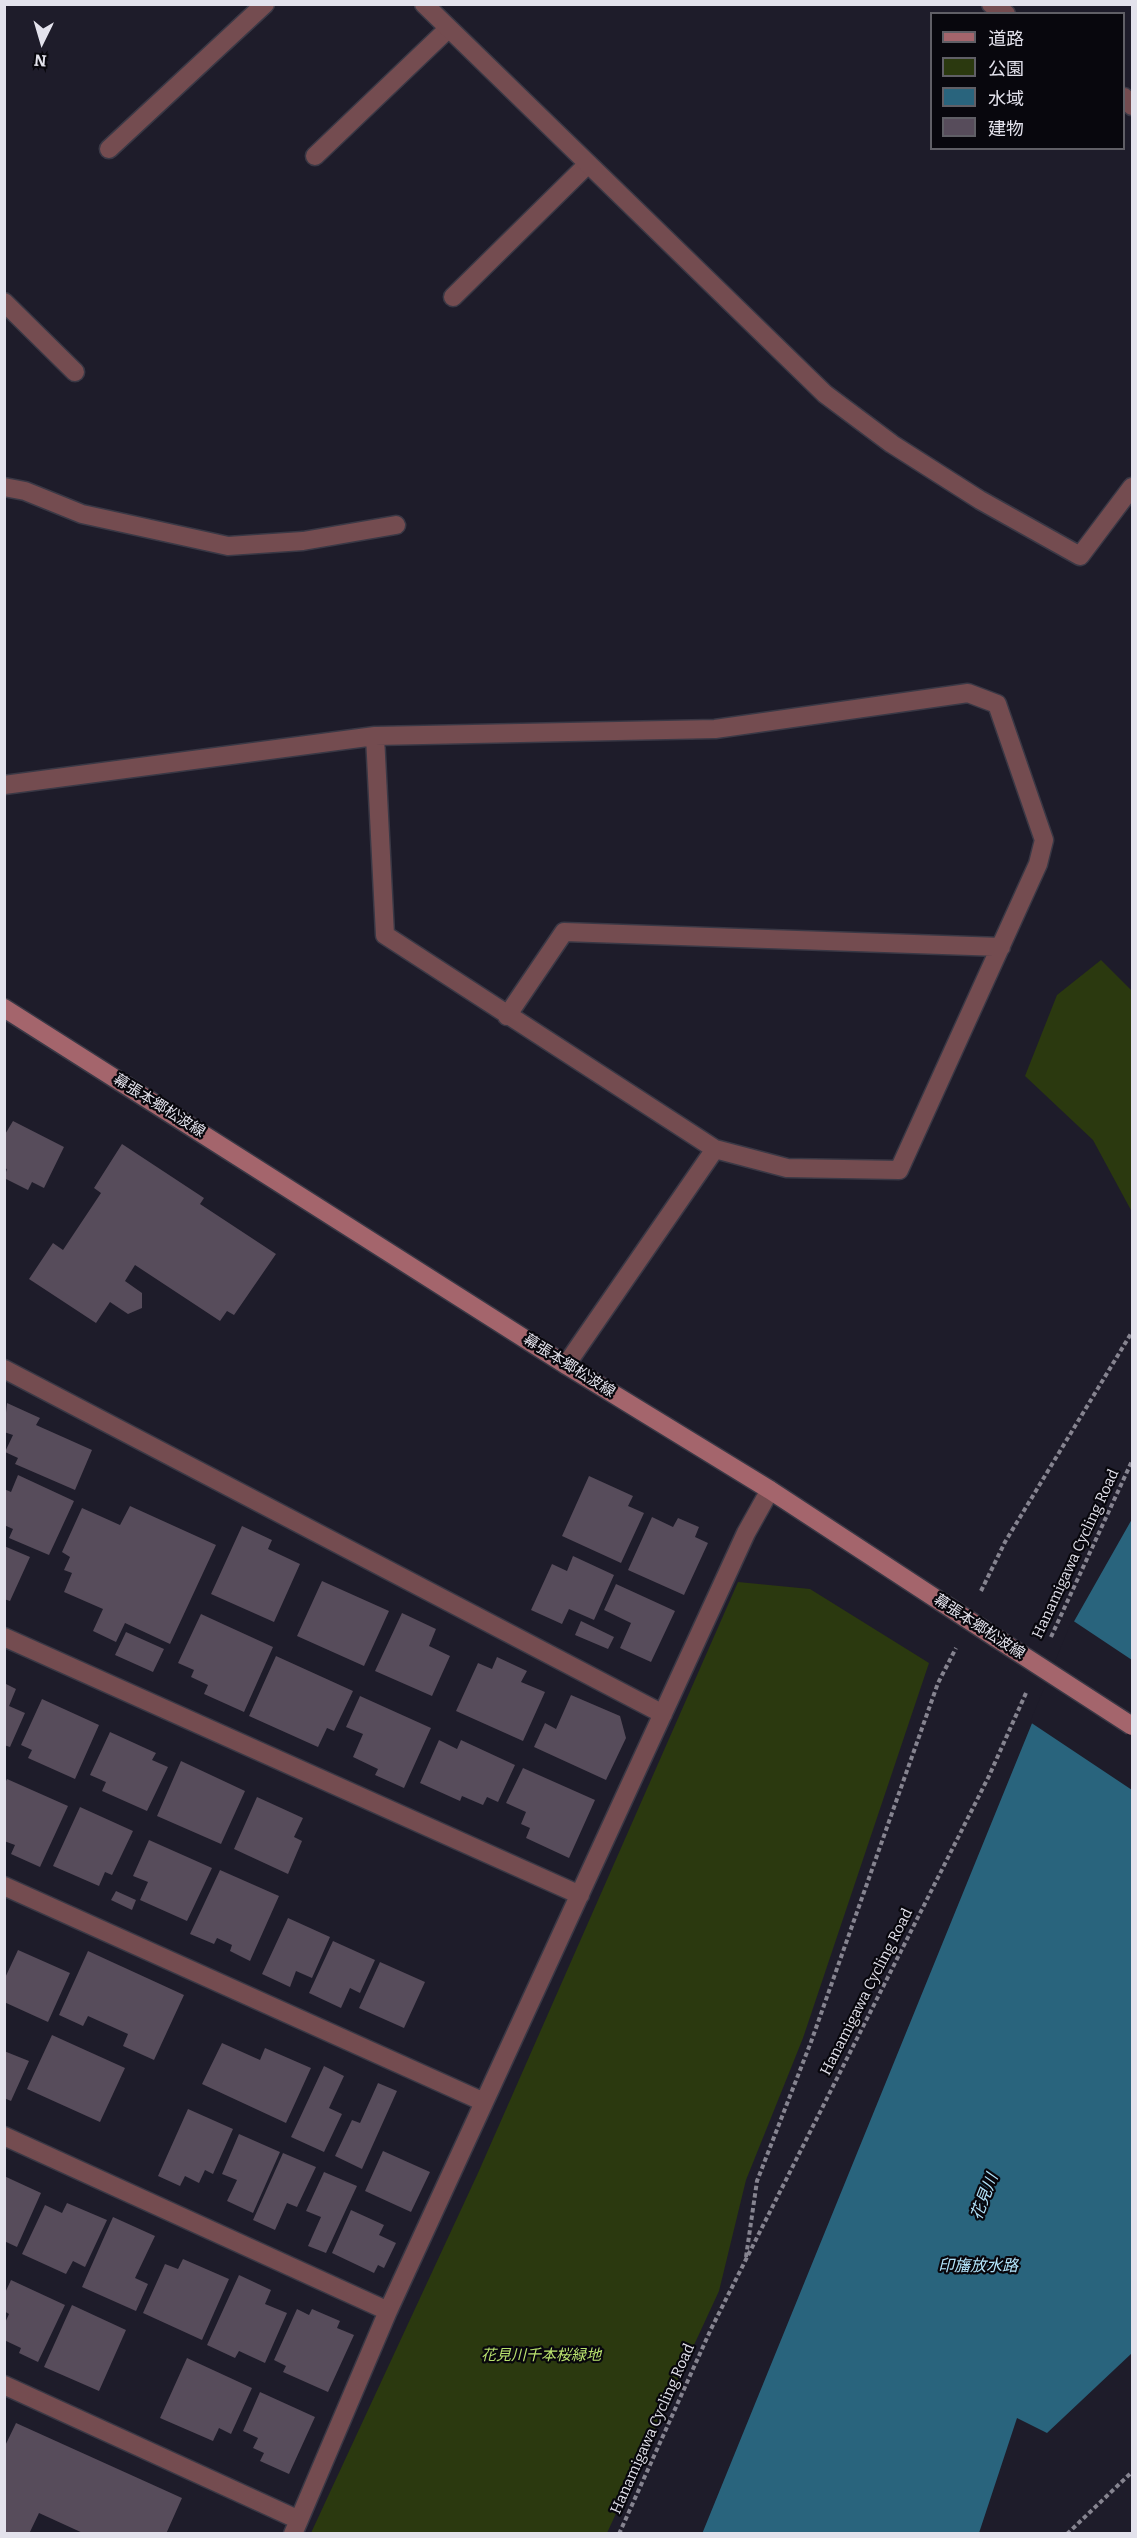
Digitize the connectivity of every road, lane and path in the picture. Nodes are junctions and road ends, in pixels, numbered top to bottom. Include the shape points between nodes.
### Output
1 (265, 4) edge
2 (424, 4) edge
3 (448, 29) junction
4 (109, 149) dead end
5 (315, 156) dead end
6 (588, 164) junction
7 (453, 297) dead end
8 (4, 302) edge
9 (75, 372) dead end
10 (4, 487) edge
11 (1132, 487) edge
12 (396, 525) dead end
13 (375, 736) junction
14 (4, 785) edge
15 (1000, 947) junction
16 (4, 1008) edge
17 (507, 1016) junction
18 (715, 1149) junction
19 (1132, 1332) edge
20 (566, 1365) junction
21 (4, 1369) edge
22 (1132, 1461) edge
23 (770, 1491) junction
24 (980, 1592) dead end
25 (4, 1637) edge
26 (1049, 1639) dead end
27 (957, 1647) dead end
28 (1026, 1692) dead end
29 (663, 1714) junction
30 (1132, 1726) edge
31 (4, 1886) edge
32 (580, 1895) junction
33 (484, 2102) junction
34 (4, 2136) edge
35 (745, 2262) junction
36 (388, 2311) junction
37 (4, 2385) edge
38 (1132, 2472) edge
39 (296, 2527) edge
40 (619, 2534) edge
41 (1067, 2534) edge

1 - 4 street
2 - 3 street
3 - 5 street
3 - 6 street
6 - 7 street
6 - 11 street via 825,394 892,444 980,500 1080,556
8 - 9 street
10 - 12 street via 25,491 82,514 228,546 303,542
13 - 14 street
13 - 15 street via 715,729 968,693 997,704 1044,840 1038,864
13 - 17 street via 385,935
15 - 17 street via 564,932
15 - 18 street via 899,1170 787,1168
16 - 20 street, 幕張本郷松波線
17 - 18 street
18 - 20 street
19 - 24 path via 1005,1542
20 - 23 street, 幕張本郷松波線
21 - 29 street
22 - 26 path, Hanamigawa Cycling Road
23 - 29 street via 746,1533
23 - 30 street, 幕張本郷松波線, bridge
25 - 32 street
27 - 35 path via 938,1683 815,2031 757,2181
28 - 35 path, Hanamigawa Cycling Road via 984,1786
29 - 32 street
31 - 33 street
32 - 33 street
33 - 36 street
34 - 36 street
35 - 40 path, Hanamigawa Cycling Road
36 - 39 street
37 - 39 street
38 - 41 path

